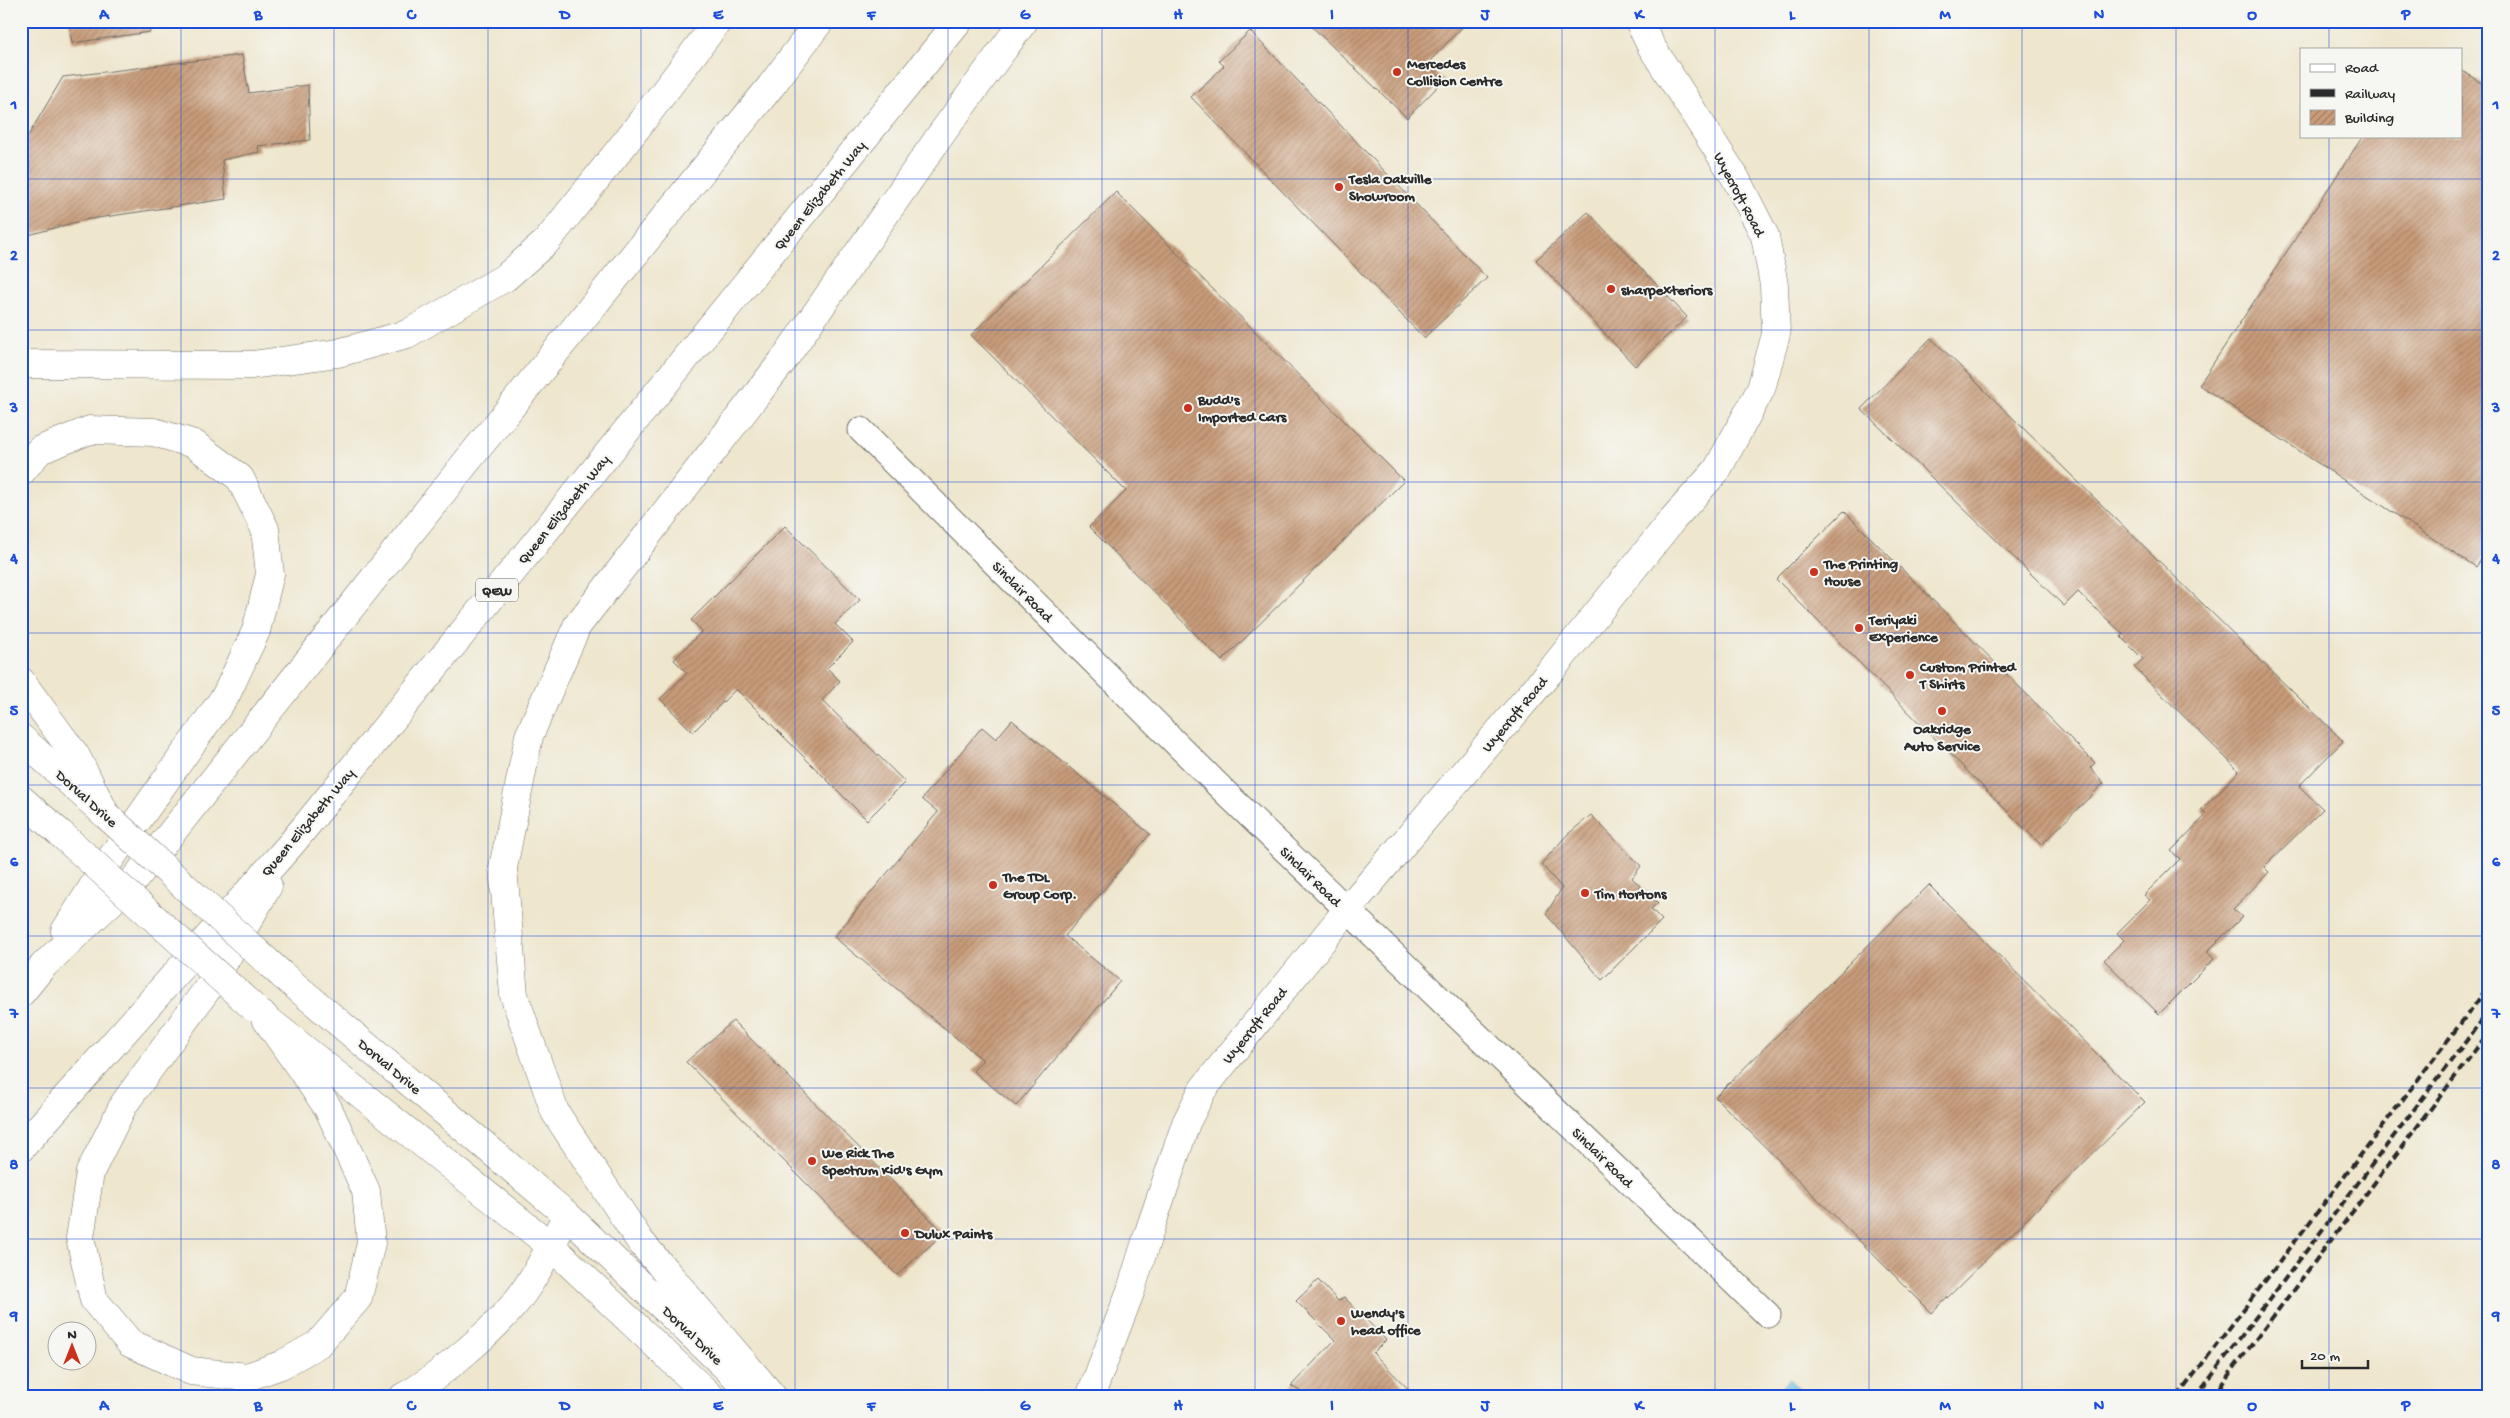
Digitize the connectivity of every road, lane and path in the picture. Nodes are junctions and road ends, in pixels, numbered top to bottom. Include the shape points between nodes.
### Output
1 (718, 21) edge
2 (820, 21) edge
3 (959, 21) edge
4 (1024, 21) edge
5 (1639, 21) edge
6 (21, 364) edge
7 (860, 430) dead end
8 (21, 472) edge
9 (21, 681) edge
10 (21, 738) edge
11 (21, 799) edge
12 (106, 815) junction
13 (292, 843) junction
14 (1347, 910) junction
15 (43, 966) junction
16 (21, 993) edge
17 (258, 1011) junction
18 (21, 1148) edge
19 (567, 1215) junction
20 (551, 1246) junction
21 (1768, 1316) dead end
22 (403, 1397) edge
23 (711, 1397) edge
24 (757, 1397) edge
25 (773, 1397) edge
26 (1090, 1397) edge

1 - 6 main road via 546,241 506,277 407,334 338,354 252,365
2 - 15 main road via 134,880
3 - 13 main road, Queen Elizabeth Way / QEW
4 - 25 main road via 782,362 577,626 529,736 503,868 514,995 555,1112 640,1241
5 - 14 main road, Wyecroft Road via 1650,46 1735,177 1765,236 1774,284 1776,334 1762,389 1718,470
7 - 14 street, Sinclair Road
8 - 15 main road via 40,450 90,430 154,432 194,444 240,478 265,529 270,574 256,631 226,695 111,858
9 - 12 main road via 76,756
10 - 12 main road, Dorval Drive
11 - 17 main road, bridge
12 - 19 main road, Dorval Drive, bridge via 281,974
13 - 17 main road via 213,981 124,1104 90,1172 80,1238 94,1300 130,1343 191,1371 247,1377 281,1365 318,1344 358,1298 371,1243 366,1191 328,1108
13 - 18 main road, Queen Elizabeth Way / QEW
14 - 21 street, Sinclair Road
14 - 26 main road, Wyecroft Road via 1203,1089 1186,1124 1131,1290
15 - 16 main road
17 - 20 main road
19 - 20 main road
19 - 24 main road, Dorval Drive
20 - 22 main road via 516,1302 468,1348
20 - 23 main road

